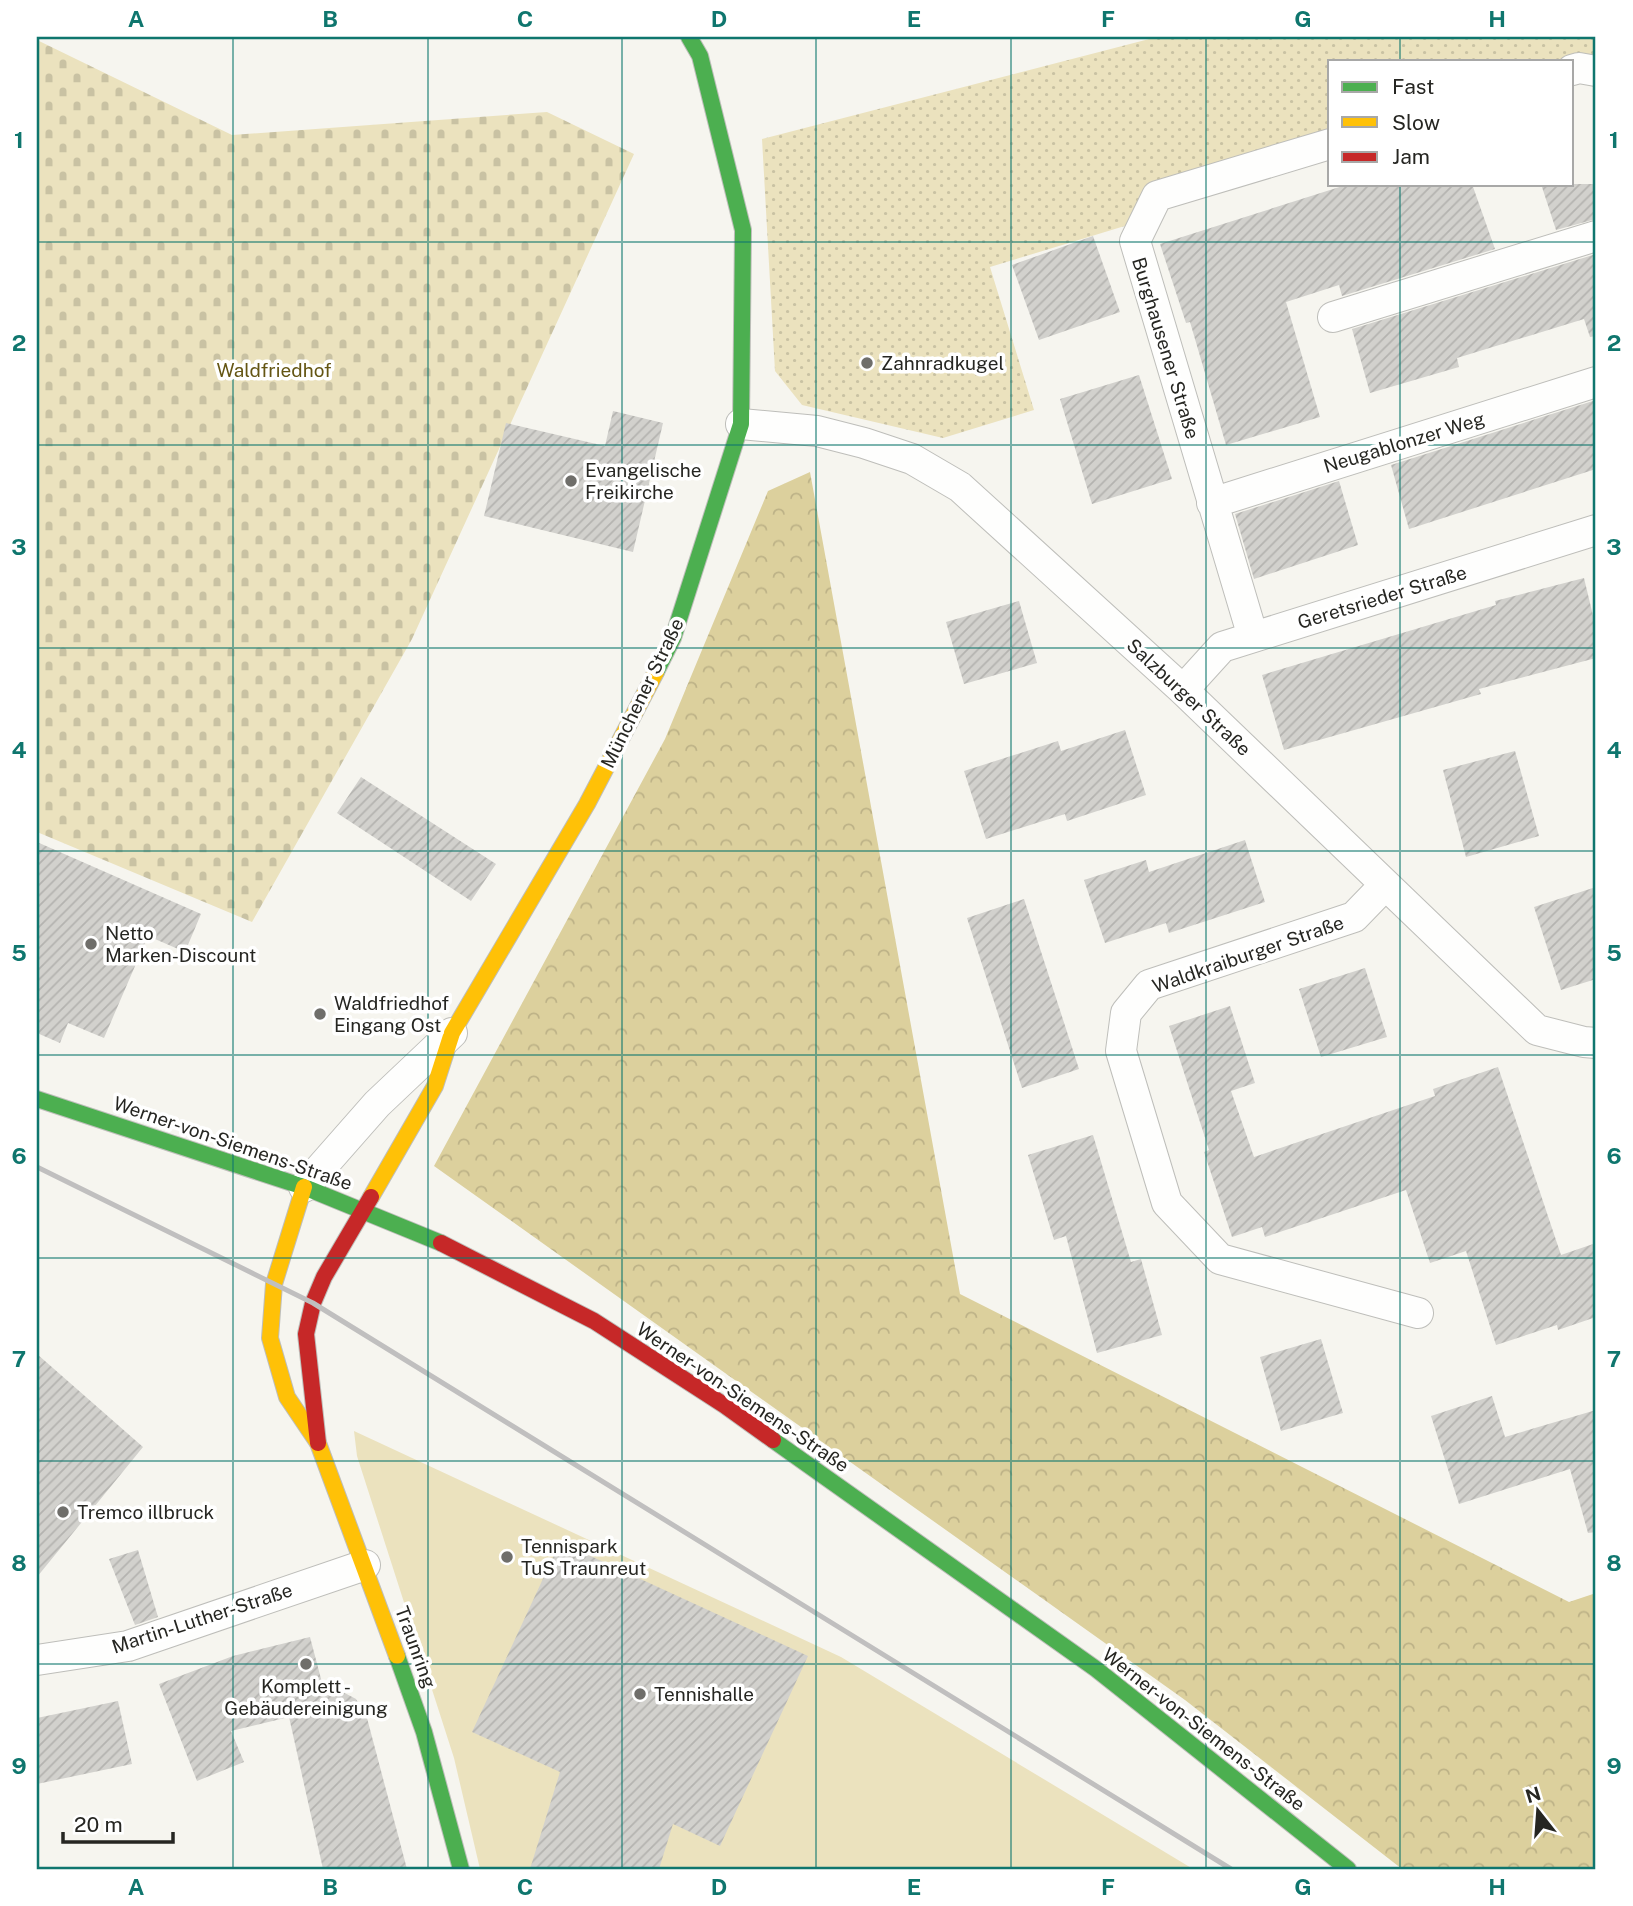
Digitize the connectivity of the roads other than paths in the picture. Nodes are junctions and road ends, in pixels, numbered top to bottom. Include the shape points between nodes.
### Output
1 (689, 37) edge
2 (1574, 70) edge
3 (1596, 71) edge
4 (1328, 145) edge
5 (1596, 236) edge
6 (1333, 317) dead end
7 (1596, 382) edge
8 (741, 424) junction
9 (1212, 503) junction
10 (1596, 530) edge
11 (1252, 637) junction
12 (1183, 690) junction
13 (1385, 885) junction
14 (452, 1033) junction
15 (1596, 1043) edge
16 (37, 1099) edge
17 (304, 1187) junction
18 (362, 1209) junction
19 (1418, 1313) dead end
20 (318, 1443) junction
21 (365, 1565) junction
22 (37, 1660) edge
23 (461, 1869) edge
24 (1348, 1869) edge

1 - 8 street, Münchener Straße via 700,56 743,230
2 - 3 street
4 - 9 street, Burghausener Straße via 1157,196 1135,241
5 - 6 street
7 - 9 street, Neugablonzer Weg
8 - 12 street, Salzburger Straße via 817,431 864,443 912,459 960,487
8 - 14 street, Münchener Straße via 673,638 587,804
9 - 11 street, Burghausener Straße
10 - 11 street, Geretsrieder Straße
11 - 12 street, Geretsrieder Straße via 1222,647
12 - 13 street, Salzburger Straße
13 - 15 street, Salzburger Straße via 1537,1030
13 - 19 street, Waldkraiburger Straße via 1354,917 1149,985 1126,1013 1121,1051 1167,1203 1220,1259
14 - 17 street, Münchener Straße via 377,1104
14 - 18 street, Münchener Straße via 435,1086
16 - 17 street, Werner-von-Siemens-Straße
17 - 18 street, Werner-von-Siemens-Straße
17 - 20 street, Traunring via 274,1284 270,1338 287,1396
18 - 20 street, Traunring via 324,1277 306,1334
18 - 24 street, Werner-von-Siemens-Straße via 439,1242 594,1321 724,1405 1096,1669
20 - 21 street, Traunring
21 - 22 street, Martin-Luther-Straße via 128,1646
21 - 23 street, Traunring via 424,1732

